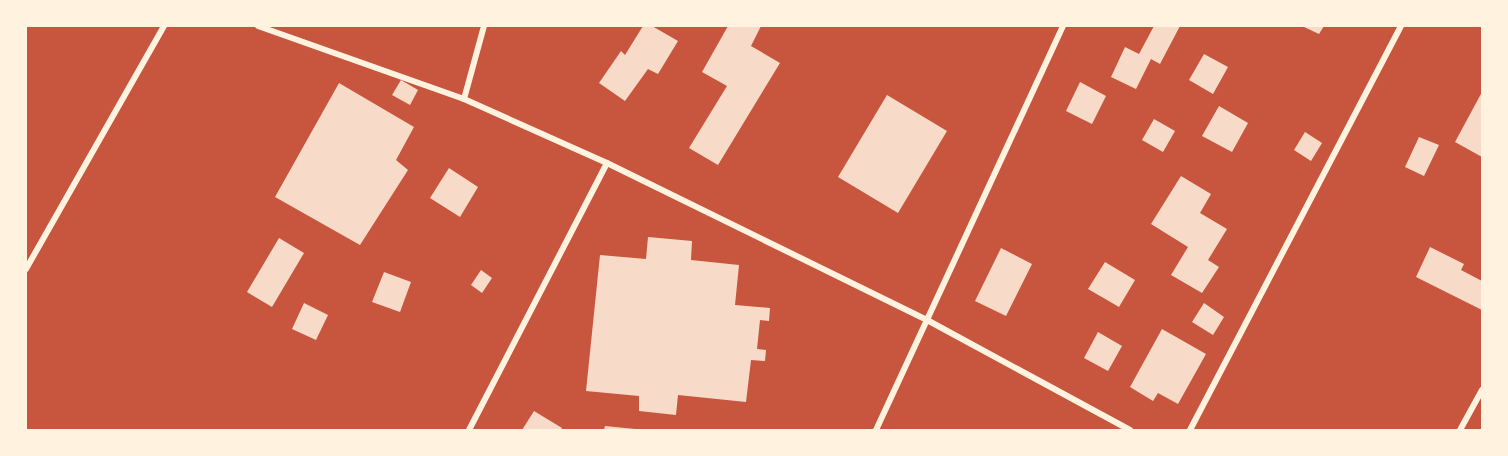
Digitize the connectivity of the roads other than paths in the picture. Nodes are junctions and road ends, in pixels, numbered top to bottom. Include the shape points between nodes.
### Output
1 (164, 26) edge
2 (258, 26) edge
3 (484, 26) edge
4 (1063, 26) edge
5 (1401, 26) edge
6 (464, 99) junction
7 (607, 163) junction
8 (26, 269) edge
9 (927, 320) junction
10 (1482, 390) edge
11 (469, 430) edge
12 (876, 430) edge
13 (1130, 430) edge
14 (1190, 430) edge
15 (1460, 430) edge

1 - 8 street
2 - 6 street
3 - 6 street
4 - 9 street
5 - 14 street
6 - 7 street
7 - 9 street
7 - 11 street
9 - 12 street
9 - 13 street
10 - 15 street

